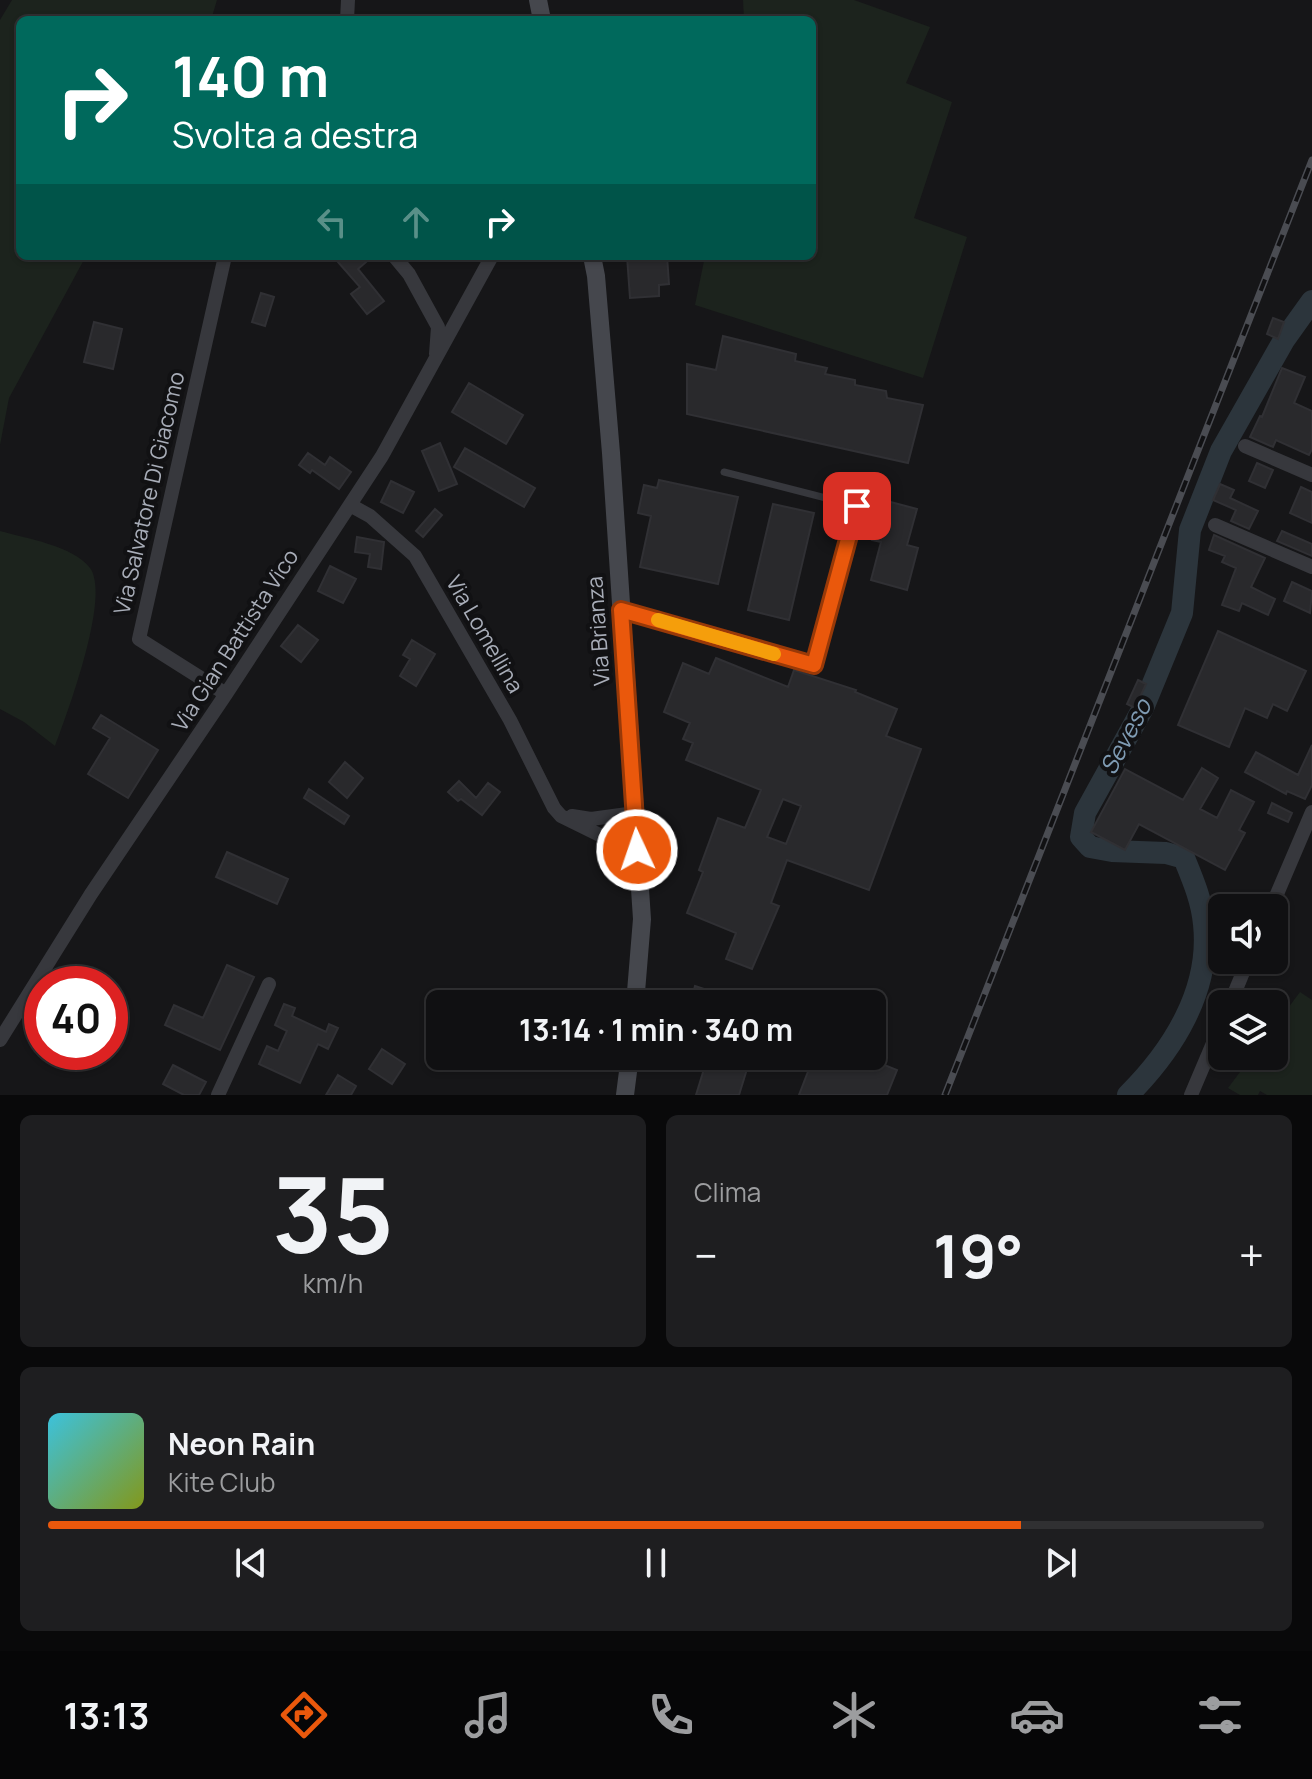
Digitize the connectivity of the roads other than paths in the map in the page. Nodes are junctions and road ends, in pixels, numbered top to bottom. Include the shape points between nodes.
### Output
1 (224, 260) edge
2 (397, 260) edge
3 (490, 260) edge
4 (593, 260) edge
5 (436, 358) junction
6 (1245, 446) dead end
7 (724, 472) dead end
8 (1312, 475) edge
9 (350, 505) junction
10 (1215, 525) dead end
11 (1312, 567) edge
12 (621, 610) junction
13 (226, 694) junction
14 (554, 808) junction
15 (1312, 812) edge
16 (635, 813) junction
17 (637, 850) junction
18 (1277, 894) edge
19 (269, 984) dead end
20 (636, 990) edge
21 (0, 1040) edge
22 (1208, 1055) edge
23 (628, 1070) edge
24 (218, 1095) edge
25 (625, 1095) edge
26 (1191, 1095) edge

1 - 13 street, Via Salvatore Di Giacomo via 139,639
2 - 5 street via 438,327
3 - 5 street, Via Gian Battista Vico
4 - 12 street, Via Brianza
5 - 9 street, Via Gian Battista Vico
6 - 8 street
7 - 12 lane via 857,506 814,665
9 - 13 street, Via Gian Battista Vico
9 - 14 street, Via Lomellina via 415,556
10 - 11 street
12 - 16 street, Via Brianza
13 - 21 street, Via Gian Battista Vico
14 - 16 street via 591,819
14 - 17 street
15 - 18 street
16 - 17 street, Via Brianza
17 - 20 street, Via Brianza via 642,919
19 - 24 street
22 - 26 street
23 - 25 street

